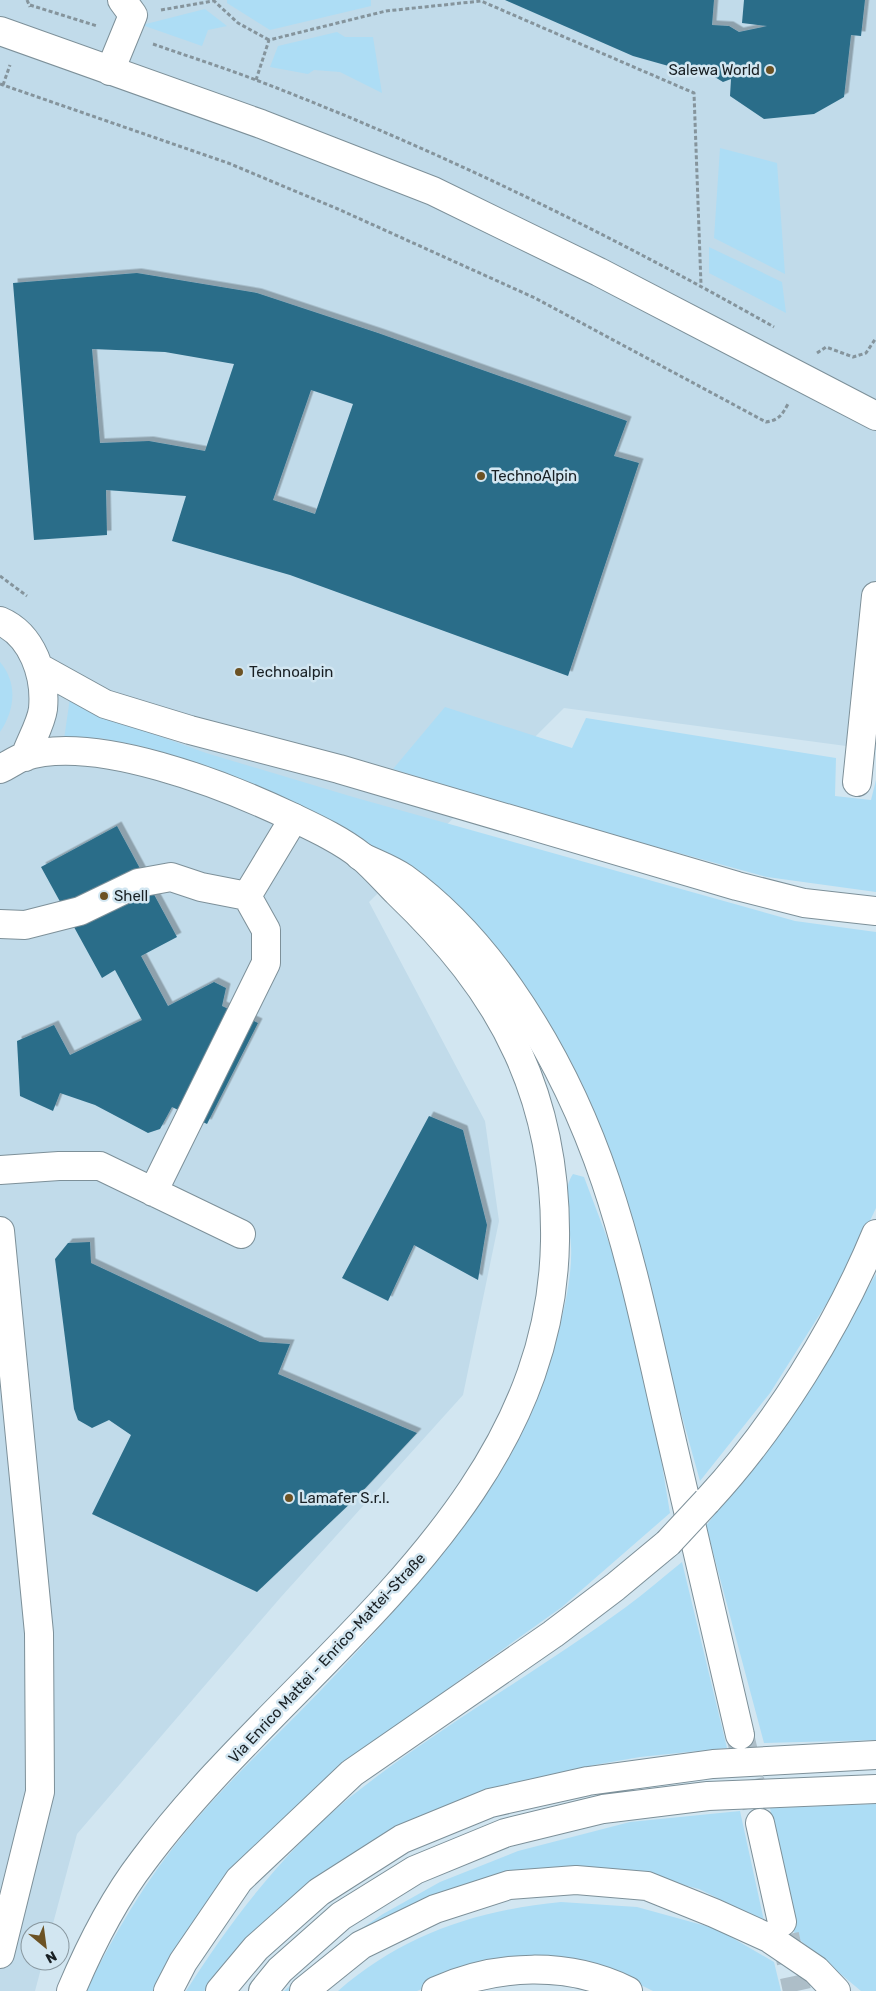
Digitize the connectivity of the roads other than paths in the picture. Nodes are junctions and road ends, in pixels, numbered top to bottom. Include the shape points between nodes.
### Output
1 (128, 7) edge
2 (0, 31) edge
3 (110, 71) junction
4 (876, 416) edge
5 (876, 596) edge
6 (0, 621) edge
7 (40, 668) junction
8 (25, 756) junction
9 (0, 769) edge
10 (857, 782) dead end
11 (294, 818) junction
12 (360, 856) junction
13 (247, 896) junction
14 (872, 911) edge
15 (13, 924) edge
16 (0, 1170) edge
17 (153, 1192) junction
18 (0, 1231) edge
19 (241, 1234) dead end
20 (876, 1234) edge
21 (4, 1325) edge
22 (740, 1735) tunnel mouth
23 (873, 1755) edge
24 (871, 1789) edge
25 (760, 1823) tunnel mouth
26 (782, 1922) tunnel mouth
27 (0, 1954) edge
28 (71, 1991) edge
29 (168, 1991) edge
30 (220, 1991) edge
31 (263, 1991) edge
32 (304, 1991) edge
33 (436, 1991) edge
34 (628, 1991) edge
35 (836, 1991) edge

1 - 3 main road
2 - 3 main road
3 - 4 main road via 433,190
5 - 10 main road
6 - 7 main road via 27,643
7 - 8 main road via 43,710
7 - 14 main road via 105,704 190,730 339,769 737,886 804,903
8 - 9 main road
8 - 11 main road, Via Enrico Mattei - Enrico-Mattei-Straße via 71,751 156,765 228,788
11 - 12 main road, Via Enrico Mattei - Enrico-Mattei-Straße
11 - 13 main road
12 - 22 main road via 402,876 460,925 532,1021 560,1068 587,1126 604,1171 631,1264
12 - 28 main road, Via Enrico Mattei - Enrico-Mattei-Straße via 453,949 488,998 527,1072 549,1155 555,1213 553,1280 544,1327 515,1412 475,1485 408,1575 160,1839 125,1885
13 - 15 main road via 171,877 138,884 80,911
13 - 17 main road via 266,930 266,963
16 - 17 main road via 100,1166
17 - 19 main road
18 - 21 main road
20 - 29 main road, bridge via 859,1274 807,1366 731,1476 668,1542 615,1587 553,1634 352,1773 240,1880 183,1962
21 - 27 main road via 39,1633 40,1792
23 - 30 main road via 713,1764 588,1781 490,1804 402,1839 319,1892 256,1948
24 - 31 main road via 708,1796 603,1809 505,1833 415,1870 341,1916 280,1970
25 - 26 main road
32 - 35 main road via 361,1945 435,1909 509,1885 576,1880 647,1886 714,1912 769,1938 816,1970
33 - 34 main road via 490,1973 535,1968 605,1980

